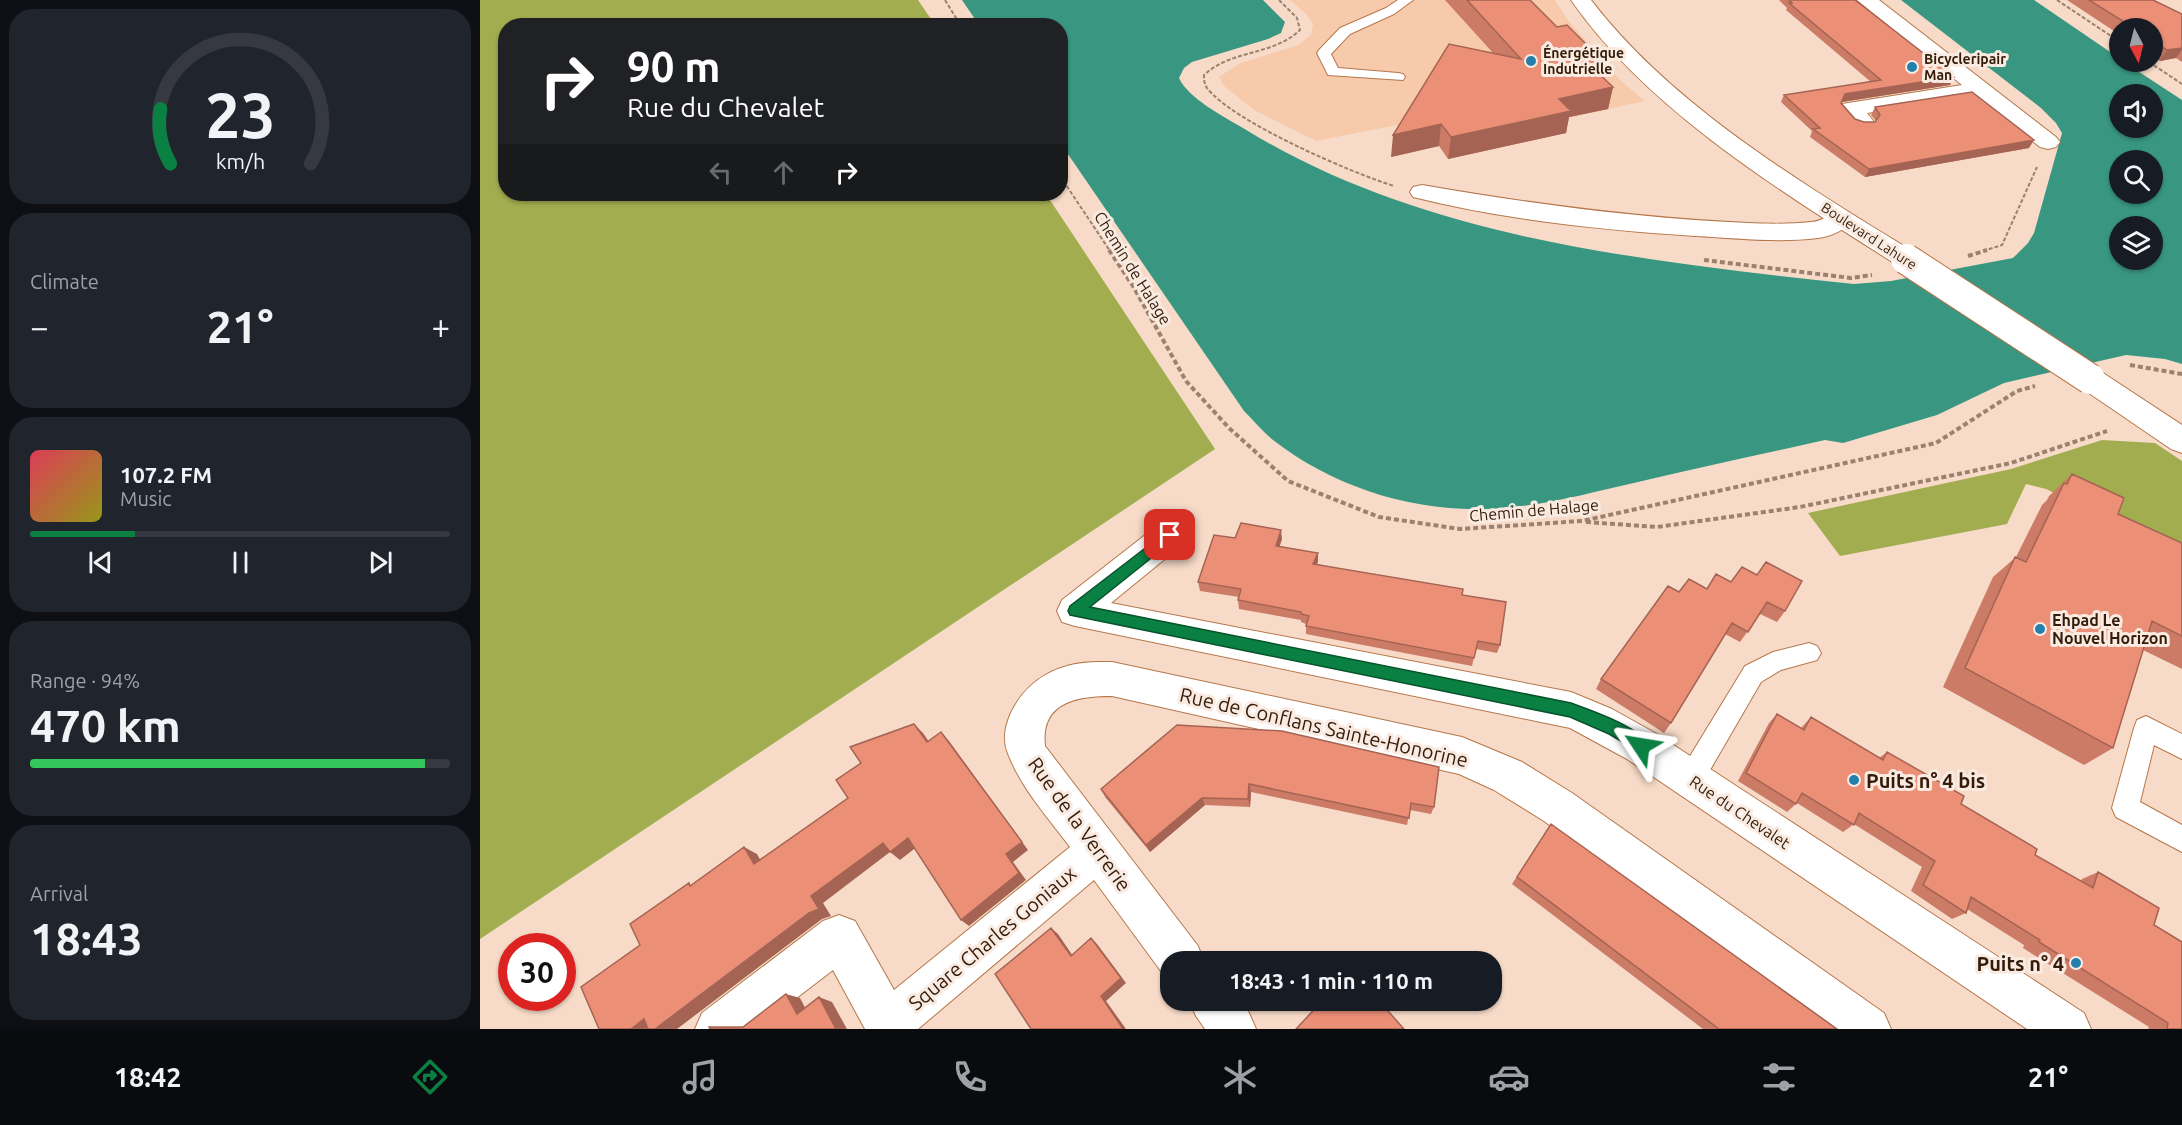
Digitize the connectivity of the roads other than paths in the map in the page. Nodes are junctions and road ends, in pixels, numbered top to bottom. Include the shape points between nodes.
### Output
1 (1407, 0) edge
2 (1581, 0) edge
3 (1867, 0) edge
4 (1398, 77) dead end
5 (1980, 89) junction
6 (1863, 122) edge
7 (2048, 142) dead end
8 (1422, 192) road end
9 (1841, 219) junction
10 (2182, 441) edge
11 (1170, 535) dead end
12 (1809, 653) dead end
13 (1061, 686) joint
14 (2182, 747) edge
15 (1690, 780) junction
16 (2182, 839) edge
17 (1097, 851) junction
18 (1174, 951) edge
19 (1220, 1011) edge
20 (888, 1027) edge
21 (718, 1029) edge
22 (1233, 1029) edge
23 (1868, 1029) edge
24 (2068, 1029) edge

1 - 4 lane via 1345,31 1324,53 1333,72
2 - 9 street, Boulevard Lahure via 1616,44 1673,99
3 - 5 street
5 - 6 street via 1850,109
5 - 7 street
8 - 9 street via 1621,223 1750,231 1819,230
9 - 10 street, Boulevard Lahure, bridge
11 - 15 street, Rue du Chevalet via 1075,611 1571,710 1615,728
12 - 15 lane via 1781,659 1753,674
13 - 17 street, Rue de la Verrerie via 1034,707 1027,720 1025,747 1032,763
13 - 23 street, Rue de Conflans Sainte-Honorine via 1074,681 1112,679 1462,756 1508,776 1558,807
14 - 16 lane via 2146,728 2125,808
15 - 24 street, Rue du Chevalet
17 - 18 street, Rue de la Verrerie
17 - 20 street, Square Charles Goniaux
19 - 22 street
20 - 21 street, Square Charles Goniaux via 839,937

